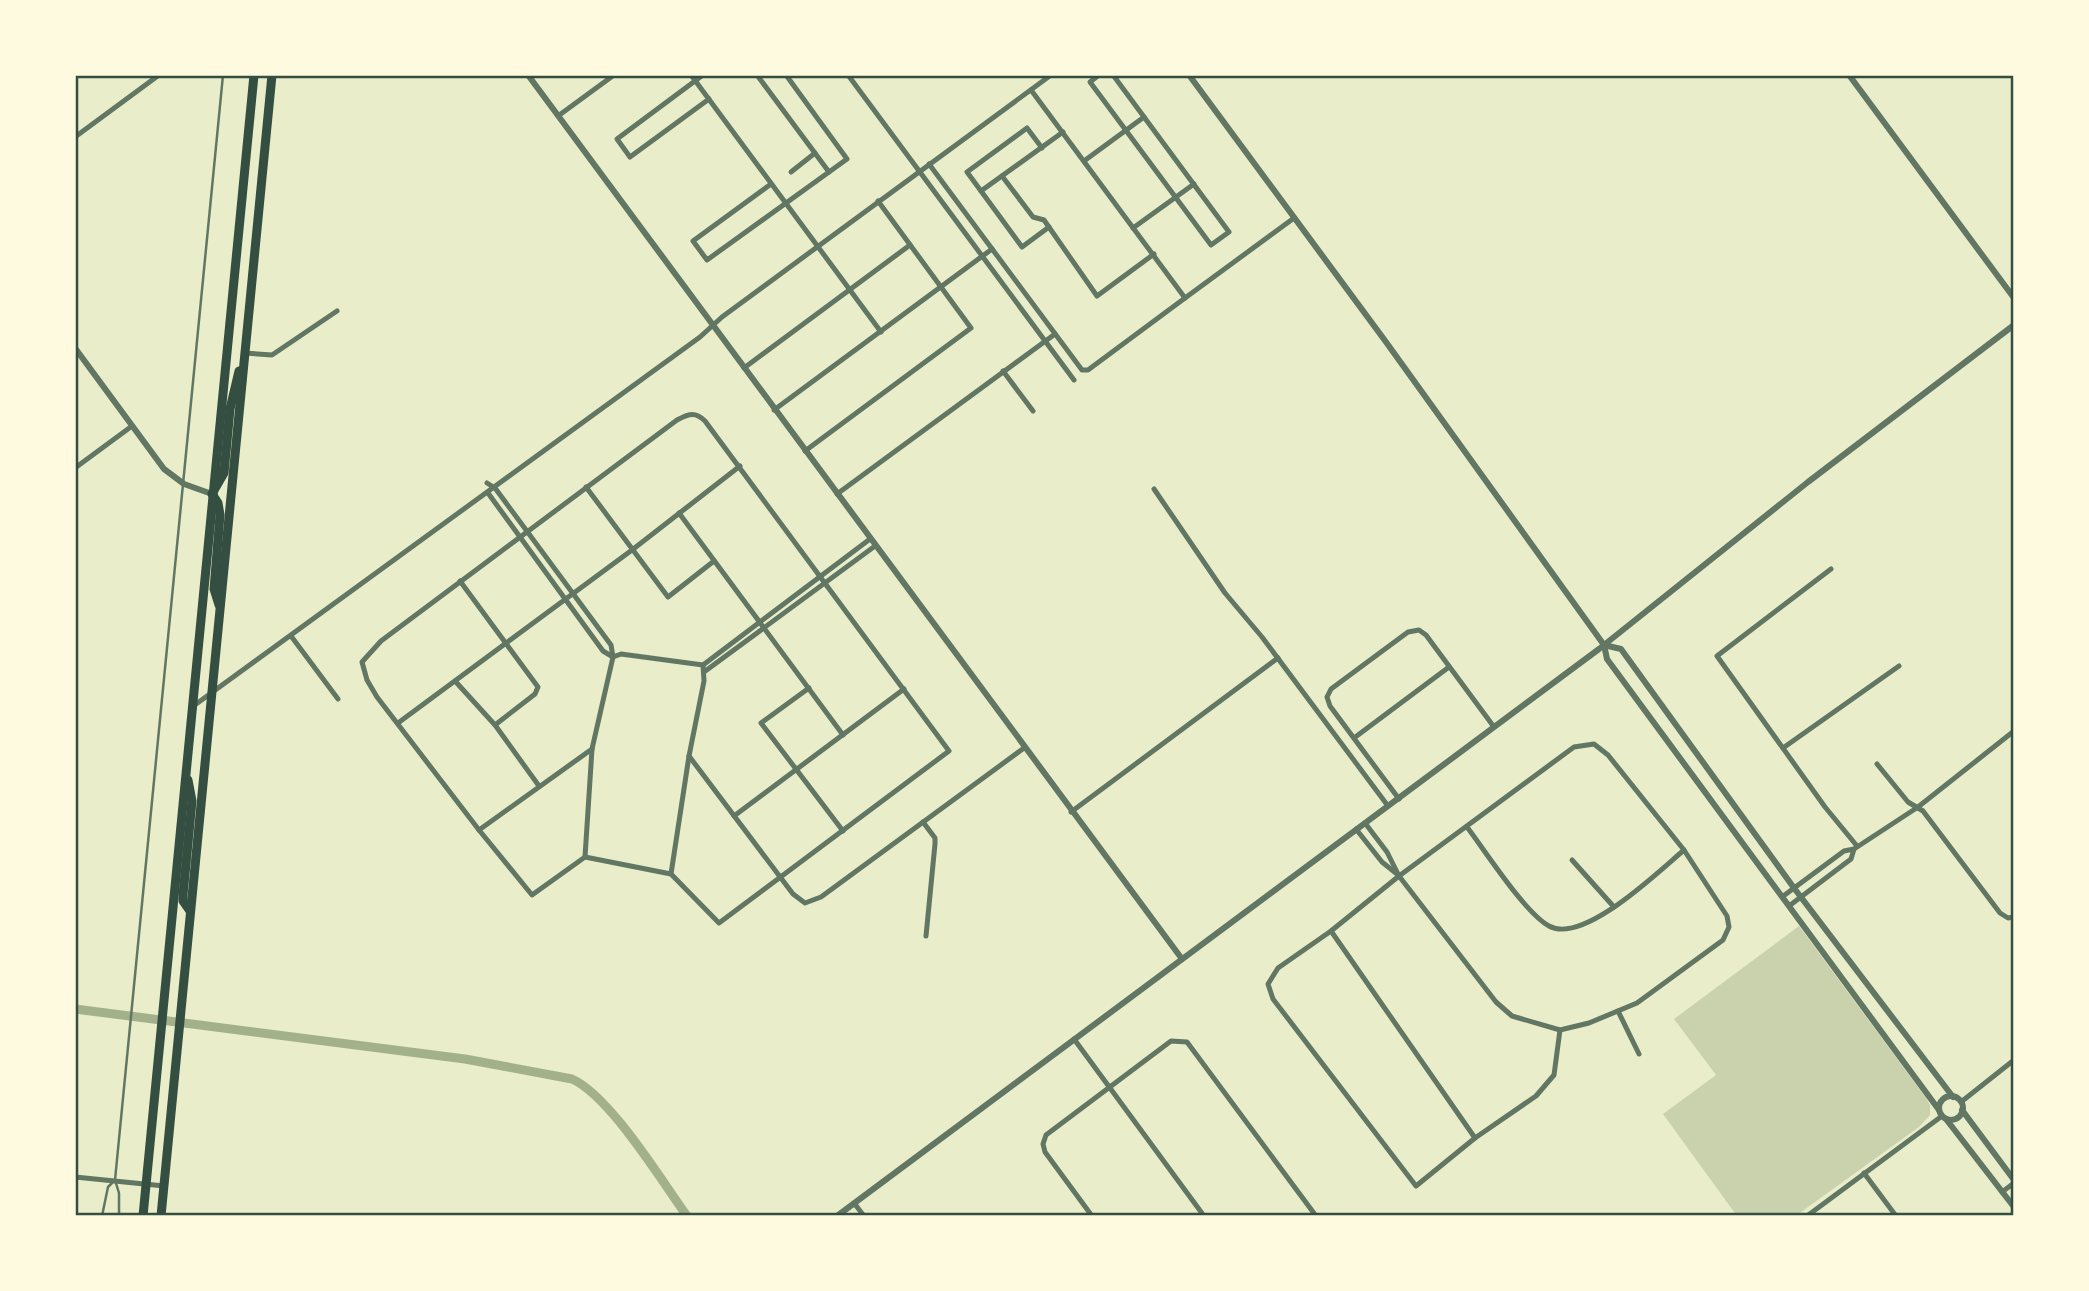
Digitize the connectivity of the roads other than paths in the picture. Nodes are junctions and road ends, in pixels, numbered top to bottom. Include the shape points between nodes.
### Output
1 (159, 75) edge
2 (223, 75) edge
3 (254, 75) edge
4 (272, 75) edge
5 (528, 75) edge
6 (614, 75) edge
7 (703, 75) edge
8 (757, 75) edge
9 (786, 75) edge
10 (848, 75) edge
11 (1051, 75) edge
12 (1099, 75) edge
13 (1113, 75) edge
14 (1189, 75) edge
15 (1849, 75) edge
16 (693, 78) edge
17 (1031, 90) junction
18 (709, 99) junction
19 (558, 116) junction
20 (1144, 117) junction
21 (1126, 131) junction
22 (1063, 132) junction
23 (75, 137) edge
24 (1042, 148) junction
25 (815, 153) junction
26 (1084, 161) junction
27 (929, 164) junction
28 (919, 171) junction
29 (791, 172) dead end
30 (829, 172) junction
31 (1002, 176) junction
32 (771, 184) junction
33 (1194, 184) junction
34 (981, 191) junction
35 (1175, 197) junction
36 (878, 201) junction
37 (786, 203) junction
38 (1294, 218) junction
39 (1049, 227) junction
40 (1133, 228) junction
41 (911, 245) junction
42 (818, 246) junction
43 (992, 249) junction
44 (1154, 254) junction
45 (982, 256) junction
46 (941, 287) junction
47 (850, 290) junction
48 (1185, 298) junction
49 (2014, 298) edge
50 (337, 311) dead end
51 (2014, 325) edge
52 (713, 326) junction
53 (881, 332) junction
54 (1055, 334) junction
55 (1044, 341) junction
56 (75, 348) edge
57 (244, 353) junction
58 (744, 369) junction
59 (1003, 371) junction
60 (1074, 380) dead end
61 (774, 410) junction
62 (1033, 411) dead end
63 (132, 426) junction
64 (805, 451) junction
65 (740, 467) junction
66 (75, 468) edge
67 (184, 484) junction
68 (586, 487) junction
69 (495, 488) junction
70 (1154, 489) dead end
71 (488, 493) junction
72 (212, 494) junction
73 (837, 494) junction
74 (679, 513) junction
75 (528, 532) junction
76 (520, 537) junction
77 (870, 539) junction
78 (875, 546) junction
79 (632, 550) junction
80 (714, 561) junction
81 (1831, 569) dead end
82 (821, 576) junction
83 (460, 581) junction
84 (826, 582) junction
85 (573, 593) junction
86 (565, 599) junction
87 (220, 610) junction
88 (759, 622) junction
89 (764, 628) junction
90 (291, 636) junction
91 (506, 644) junction
92 (1604, 645) junction
93 (613, 657) junction
94 (1278, 658) junction
95 (703, 665) junction
96 (1899, 666) dead end
97 (1450, 667) junction
98 (704, 672) junction
99 (455, 681) junction
100 (809, 688) junction
101 (904, 689) junction
102 (212, 694) junction
103 (338, 699) dead end
104 (192, 707) junction
105 (398, 723) junction
106 (495, 725) junction
107 (1494, 727) junction
108 (2014, 731) edge
109 (843, 735) junction
110 (1354, 738) junction
111 (1024, 748) junction
112 (1783, 748) junction
113 (592, 749) junction
114 (689, 756) junction
115 (1877, 764) dead end
116 (186, 769) junction
117 (796, 770) junction
118 (539, 786) junction
119 (1399, 799) junction
120 (1388, 806) junction
121 (1918, 807) junction
122 (1071, 812) junction
123 (734, 816) junction
124 (923, 822) junction
125 (1365, 823) junction
126 (1467, 827) junction
127 (1356, 829) junction
128 (479, 830) junction
129 (843, 831) junction
130 (1855, 847) junction
131 (1684, 850) junction
132 (584, 857) junction
133 (1572, 860) dead end
134 (671, 874) junction
135 (1399, 876) junction
136 (780, 877) junction
137 (1794, 888) junction
138 (1782, 897) junction
139 (1801, 897) junction
140 (1789, 906) junction
141 (1614, 907) junction
142 (190, 911) junction
143 (2011, 918) edge
144 (1331, 931) junction
145 (926, 936) dead end
146 (1181, 959) junction
147 (1877, 996) junction
148 (1863, 1007) junction
149 (1618, 1011) junction
150 (1560, 1030) junction
151 (1074, 1039) junction
152 (1639, 1054) dead end
153 (2014, 1060) edge
154 (1110, 1087) junction
155 (1953, 1097) junction
156 (1961, 1106) junction
157 (1942, 1115) junction
158 (1475, 1138) junction
159 (1864, 1173) junction
160 (75, 1177) edge
161 (115, 1180) junction
162 (2014, 1181) edge
163 (146, 1184) junction
164 (164, 1186) junction
165 (2002, 1192) junction
166 (854, 1203) junction
167 (2014, 1207) edge
168 (102, 1216) edge
169 (119, 1216) edge
170 (143, 1216) edge
171 (161, 1216) edge
172 (837, 1216) edge
173 (864, 1216) edge
174 (1092, 1216) edge
175 (1204, 1216) edge
176 (1316, 1216) edge
177 (1807, 1216) edge
178 (1896, 1216) edge

1 - 23 street
2 - 67 lane
3 - 72 highway
4 - 57 highway
5 - 19 street
6 - 19 street
7 - 16 street
8 - 25 street
9 - 30 street via 848,159
10 - 28 street
11 - 17 street
12 - 21 street via 1090,82
13 - 20 street
14 - 38 street
15 - 49 street
16 - 18 street
16 - 18 street via 617,139 631,156
17 - 22 street
17 - 27 street
18 - 32 street
19 - 52 street
20 - 21 street
20 - 33 street
21 - 26 street
21 - 35 street
22 - 24 street
22 - 26 street
24 - 31 street
24 - 34 street via 1027,128 967,172
25 - 29 street
25 - 30 street
26 - 40 street
27 - 28 street
27 - 43 street
28 - 36 street
28 - 45 street
30 - 37 street
31 - 34 street
31 - 39 street via 1033,217
32 - 37 street
32 - 37 street via 694,241 707,260
33 - 35 street
33 - 35 street via 1229,232 1210,245
34 - 39 street via 1022,247
35 - 40 street
36 - 41 street
36 - 42 street
37 - 42 street
38 - 48 street
38 - 92 street
39 - 44 street via 1097,296
40 - 44 street
41 - 46 street
41 - 47 street
42 - 47 street
42 - 52 street
43 - 45 street
43 - 54 street
44 - 48 street
45 - 46 street
45 - 55 street
46 - 53 street
46 - 64 street via 971,328
47 - 53 street
47 - 58 street
48 - 54 street via 1088,370 1082,370
50 - 57 street via 272,355
51 - 92 street
52 - 58 street
52 - 69 street
53 - 61 street
54 - 55 street
55 - 59 street
55 - 60 street
56 - 63 street
57 - 72 highway via 235,384 224,473
57 - 87 highway
58 - 61 street
59 - 62 street
59 - 73 street
61 - 64 street
63 - 66 street
63 - 67 street via 164,468
64 - 73 street
65 - 68 street via 705,421 692,414 677,420
65 - 74 street
65 - 82 street
67 - 72 street
67 - 161 lane
68 - 75 street
68 - 79 street
69 - 71 street
69 - 75 street
70 - 94 street via 1225,593
71 - 76 street
71 - 90 street
72 - 87 highway via 220,515 214,589
72 - 104 highway
73 - 77 street
74 - 79 street
74 - 80 street
75 - 76 street
75 - 85 street
76 - 83 street
76 - 86 street
77 - 78 street
77 - 82 street
78 - 84 street
78 - 111 street
79 - 80 street via 668,597
79 - 85 street
80 - 88 street
81 - 112 street via 1717,656
82 - 84 street
82 - 88 street
83 - 91 street
83 - 105 street via 381,641 362,662 372,689
84 - 89 street
84 - 101 street
85 - 86 street
85 - 93 street via 611,645
86 - 91 street
86 - 93 street via 603,651
87 - 102 highway
88 - 89 street
88 - 95 street
89 - 98 street
89 - 100 street
90 - 102 street
90 - 103 street
91 - 99 street
91 - 106 street via 538,690
92 - 107 street
92 - 137 street via 1621,649
92 - 138 street via 1607,659
93 - 95 street via 621,654
93 - 113 street
94 - 120 street
94 - 122 street
95 - 98 street
96 - 112 street
97 - 107 street
97 - 110 street
97 - 110 street via 1426,635 1415,630 1398,639 1327,696
98 - 114 street
99 - 105 street
99 - 106 street
100 - 109 street
100 - 117 street via 761,723
101 - 109 street
101 - 129 street via 949,751
102 - 104 street
102 - 142 highway
104 - 116 highway
105 - 128 street
106 - 118 street
107 - 119 street
108 - 121 street
109 - 117 street
110 - 119 street
111 - 122 street
111 - 124 street
112 - 130 street
113 - 118 street
113 - 132 street
114 - 123 street
114 - 134 street
115 - 121 street via 1908,802
116 - 142 highway via 192,801 183,901
116 - 163 highway
117 - 123 street
117 - 129 street
118 - 128 street
119 - 120 street
120 - 125 street
121 - 130 street
121 - 143 street via 2000,913
122 - 146 street
123 - 136 street
124 - 136 street via 821,897 805,903
124 - 145 street via 935,838
125 - 127 street
125 - 135 street
126 - 131 street via 1574,747 1594,744 1608,755
126 - 135 street
126 - 141 street via 1534,915 1551,928 1569,931
127 - 135 street via 1381,862
127 - 146 street
128 - 132 street via 532,895
129 - 136 street
130 - 137 street
130 - 139 street via 1851,859
131 - 141 street
131 - 149 street via 1727,916 1729,927 1723,940 1637,1003
132 - 134 street
133 - 141 street
134 - 136 street via 719,923
135 - 144 street
135 - 150 street via 1496,1002 1512,1016
137 - 138 street
137 - 139 street
138 - 140 street
139 - 140 street
139 - 147 street
140 - 148 street
142 - 164 highway
144 - 158 street
144 - 158 street via 1278,968 1268,984 1273,999 1416,1186
146 - 151 street
147 - 148 street
147 - 155 street
148 - 157 street
149 - 150 street
149 - 152 street
150 - 158 street via 1554,1075 1536,1096
151 - 154 street
151 - 166 street
153 - 156 street
154 - 174 street via 1046,1135 1043,1143
154 - 175 street
154 - 176 street via 1171,1041 1187,1042
155 - 156 street
155 - 157 street via 1942,1100
156 - 157 street via 1955,1119
156 - 162 street
157 - 159 street
157 - 165 street
159 - 177 street
159 - 178 street
160 - 161 street
161 - 163 street
161 - 168 lane via 108,1187
161 - 169 lane
162 - 165 street
163 - 164 street
163 - 170 highway
164 - 171 highway
165 - 167 street
166 - 172 street
166 - 173 street

